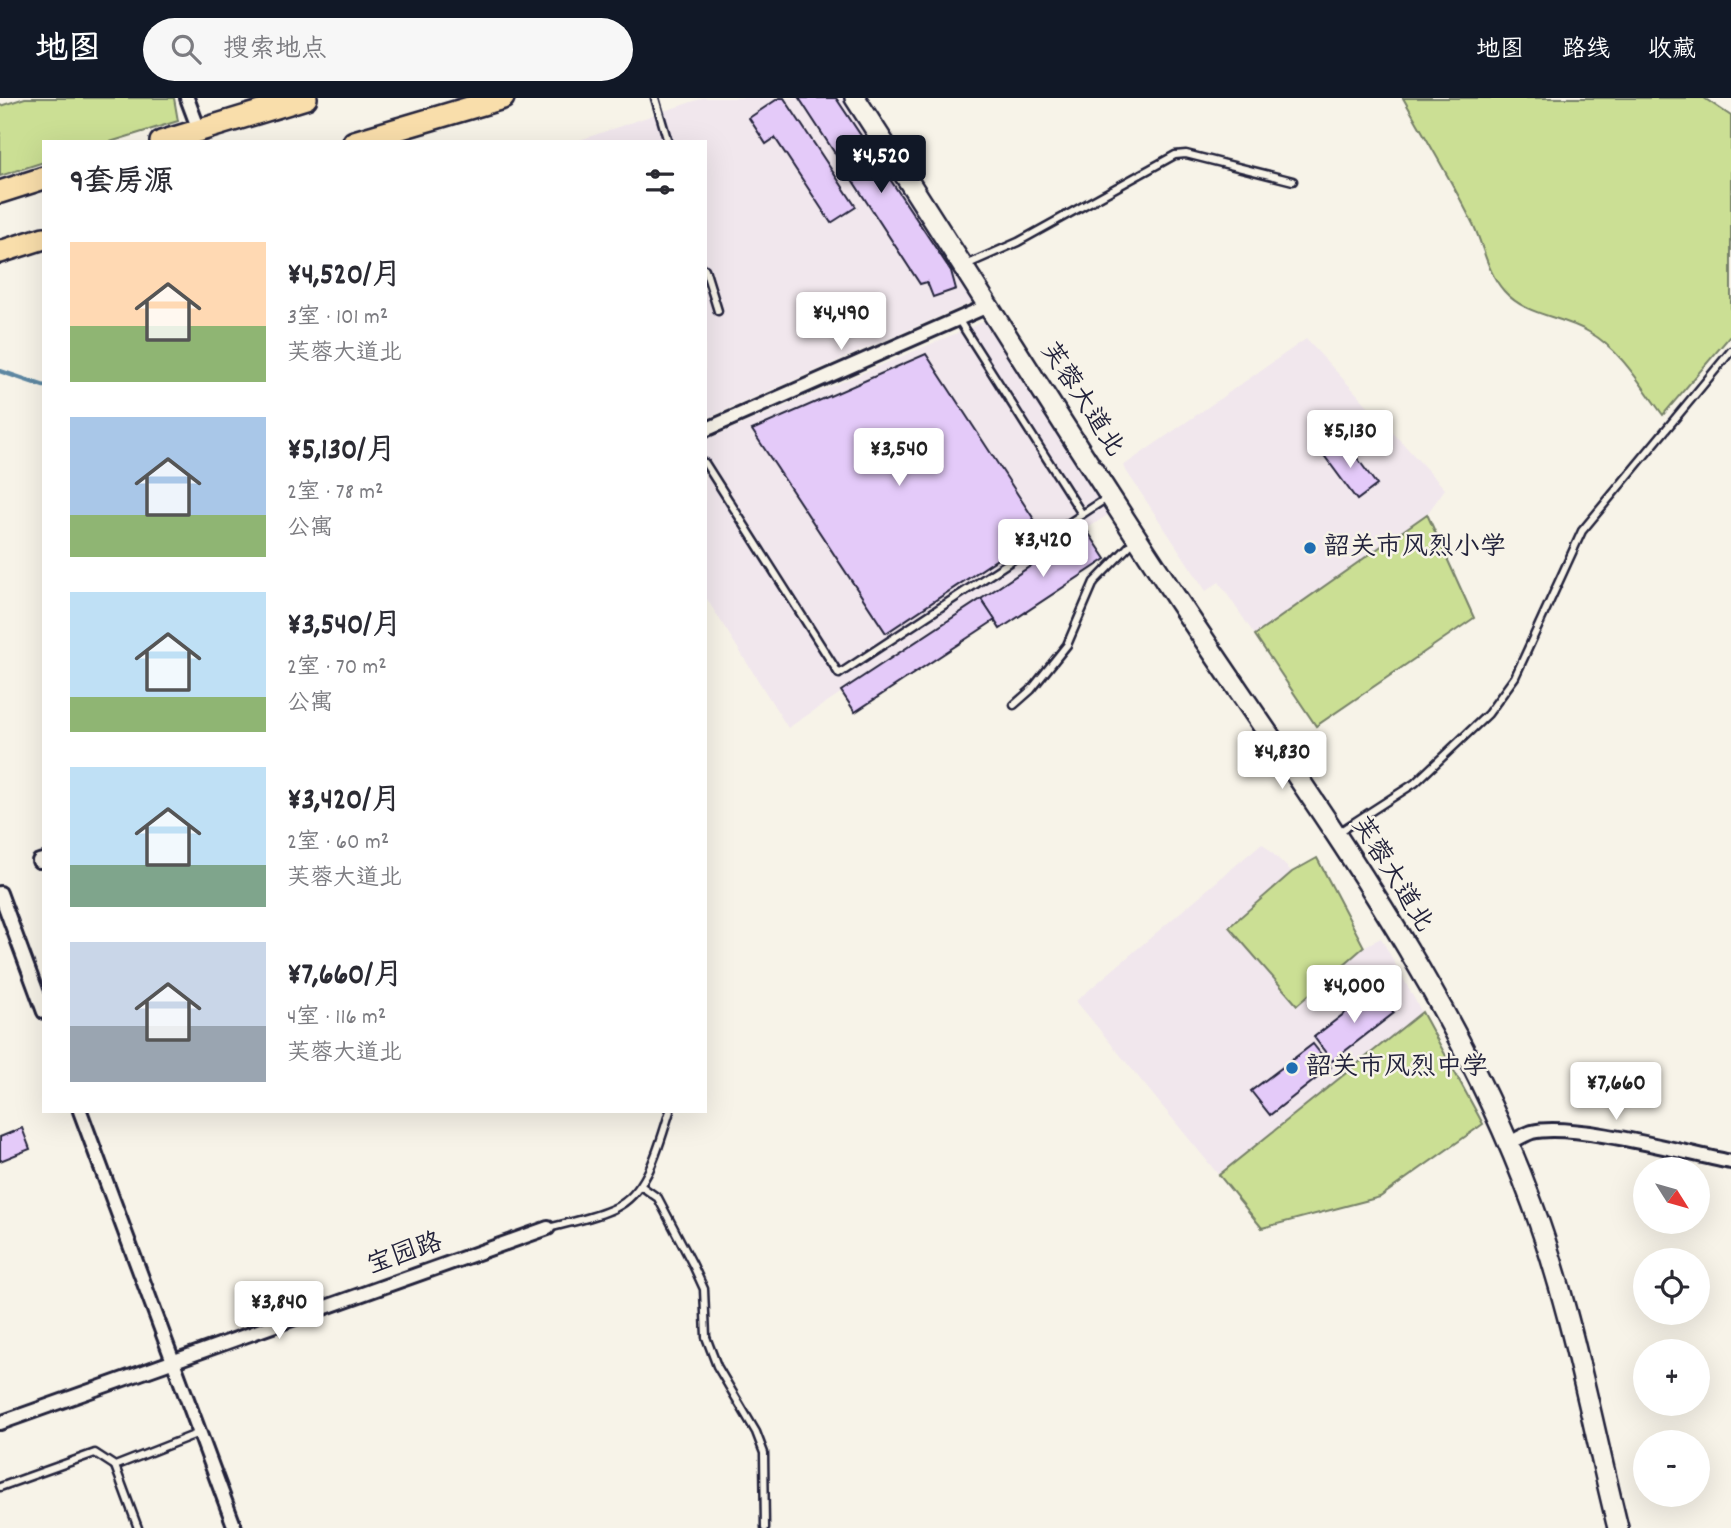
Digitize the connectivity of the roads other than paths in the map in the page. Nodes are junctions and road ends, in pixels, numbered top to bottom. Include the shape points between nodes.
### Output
1 (187, 98) edge
2 (306, 98) edge
3 (503, 98) edge
4 (655, 98) edge
5 (855, 98) edge
6 (199, 130) junction
7 (166, 140) edge
8 (361, 140) edge
9 (667, 140) edge
10 (42, 179) edge
11 (1293, 181) dead end
12 (0, 192) edge
13 (42, 239) edge
14 (0, 252) edge
15 (964, 266) junction
16 (707, 275) edge
17 (990, 305) junction
18 (718, 311) dead end
19 (958, 319) junction
20 (1731, 351) edge
21 (707, 429) edge
22 (707, 466) edge
23 (1111, 495) junction
24 (1082, 514) junction
25 (1138, 537) junction
26 (1014, 705) dead end
27 (1336, 834) junction
28 (0, 892) edge
29 (42, 1007) edge
30 (81, 1113) edge
31 (669, 1113) edge
32 (1508, 1144) junction
33 (1731, 1162) edge
34 (641, 1186) junction
35 (548, 1228) joint
36 (172, 1362) junction
37 (0, 1423) edge
38 (199, 1433) junction
39 (115, 1466) junction
40 (0, 1487) edge
41 (138, 1528) edge
42 (235, 1528) edge
43 (765, 1528) edge
44 (1618, 1528) edge

1 - 6 street
2 - 6 main road
3 - 8 main road
4 - 9 lane
5 - 15 main road, 芙蓉大道北
6 - 7 main road
10 - 12 main road
11 - 15 lane via 1175,155 1018,242
13 - 14 main road
15 - 17 main road, 芙蓉大道北
16 - 18 lane
17 - 19 street
17 - 23 main road, 芙蓉大道北
19 - 21 street
19 - 24 lane
20 - 27 lane via 1582,531 1516,677 1488,714 1415,783
22 - 24 lane via 839,674
23 - 24 lane
23 - 25 main road, 芙蓉大道北
25 - 26 lane via 1094,582 1067,645
25 - 27 main road, 芙蓉大道北
27 - 32 main road, 芙蓉大道北 via 1418,968
28 - 29 street
30 - 36 street
31 - 34 lane
32 - 33 street via 1534,1132 1552,1131
32 - 44 main road, 芙蓉大道北 via 1555,1275
34 - 35 lane via 616,1208
34 - 43 lane via 659,1198 693,1265 704,1289 706,1338 713,1357 764,1453
35 - 36 street, 宝园路
36 - 37 street, 宝园路
36 - 38 street
38 - 39 lane
38 - 42 street
39 - 40 lane via 95,1453
39 - 41 lane

